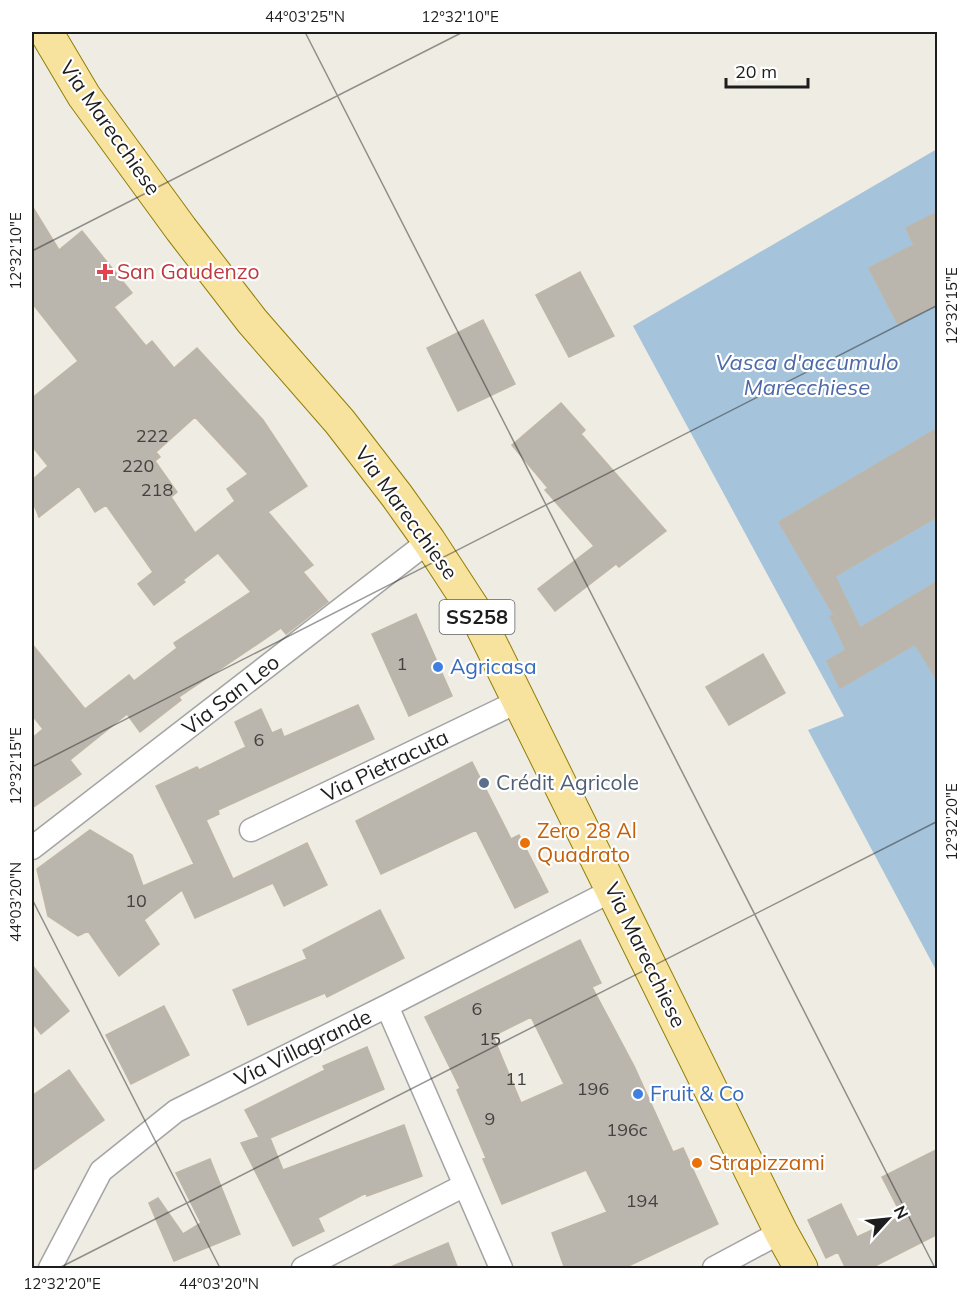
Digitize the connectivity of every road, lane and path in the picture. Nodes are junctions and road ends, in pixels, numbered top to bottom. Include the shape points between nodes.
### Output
1 (46, 32) edge
2 (429, 541) junction
3 (519, 701) junction
4 (250, 830) dead end
5 (32, 848) edge
6 (613, 890) junction
7 (387, 1006) junction
8 (465, 1185) junction
9 (781, 1233) junction
10 (50, 1269) edge
11 (303, 1269) edge
12 (501, 1269) edge
13 (714, 1269) edge
14 (801, 1269) edge

1 - 2 main road, Via Marecchiese / SS258 via 84,96 181,229 252,321 340,422
2 - 3 main road, Via Marecchiese / SS258 via 474,610
2 - 5 street, Via San Leo
3 - 4 street, Via Pietracuta
3 - 6 main road, Via Marecchiese / SS258
6 - 7 street, Via Villagrande
6 - 9 main road, Via Marecchiese / SS258
7 - 8 street
7 - 10 street, Via Villagrande via 176,1111 101,1171
8 - 11 street
8 - 12 street
9 - 13 street
9 - 14 main road, Via Marecchiese / SS258

